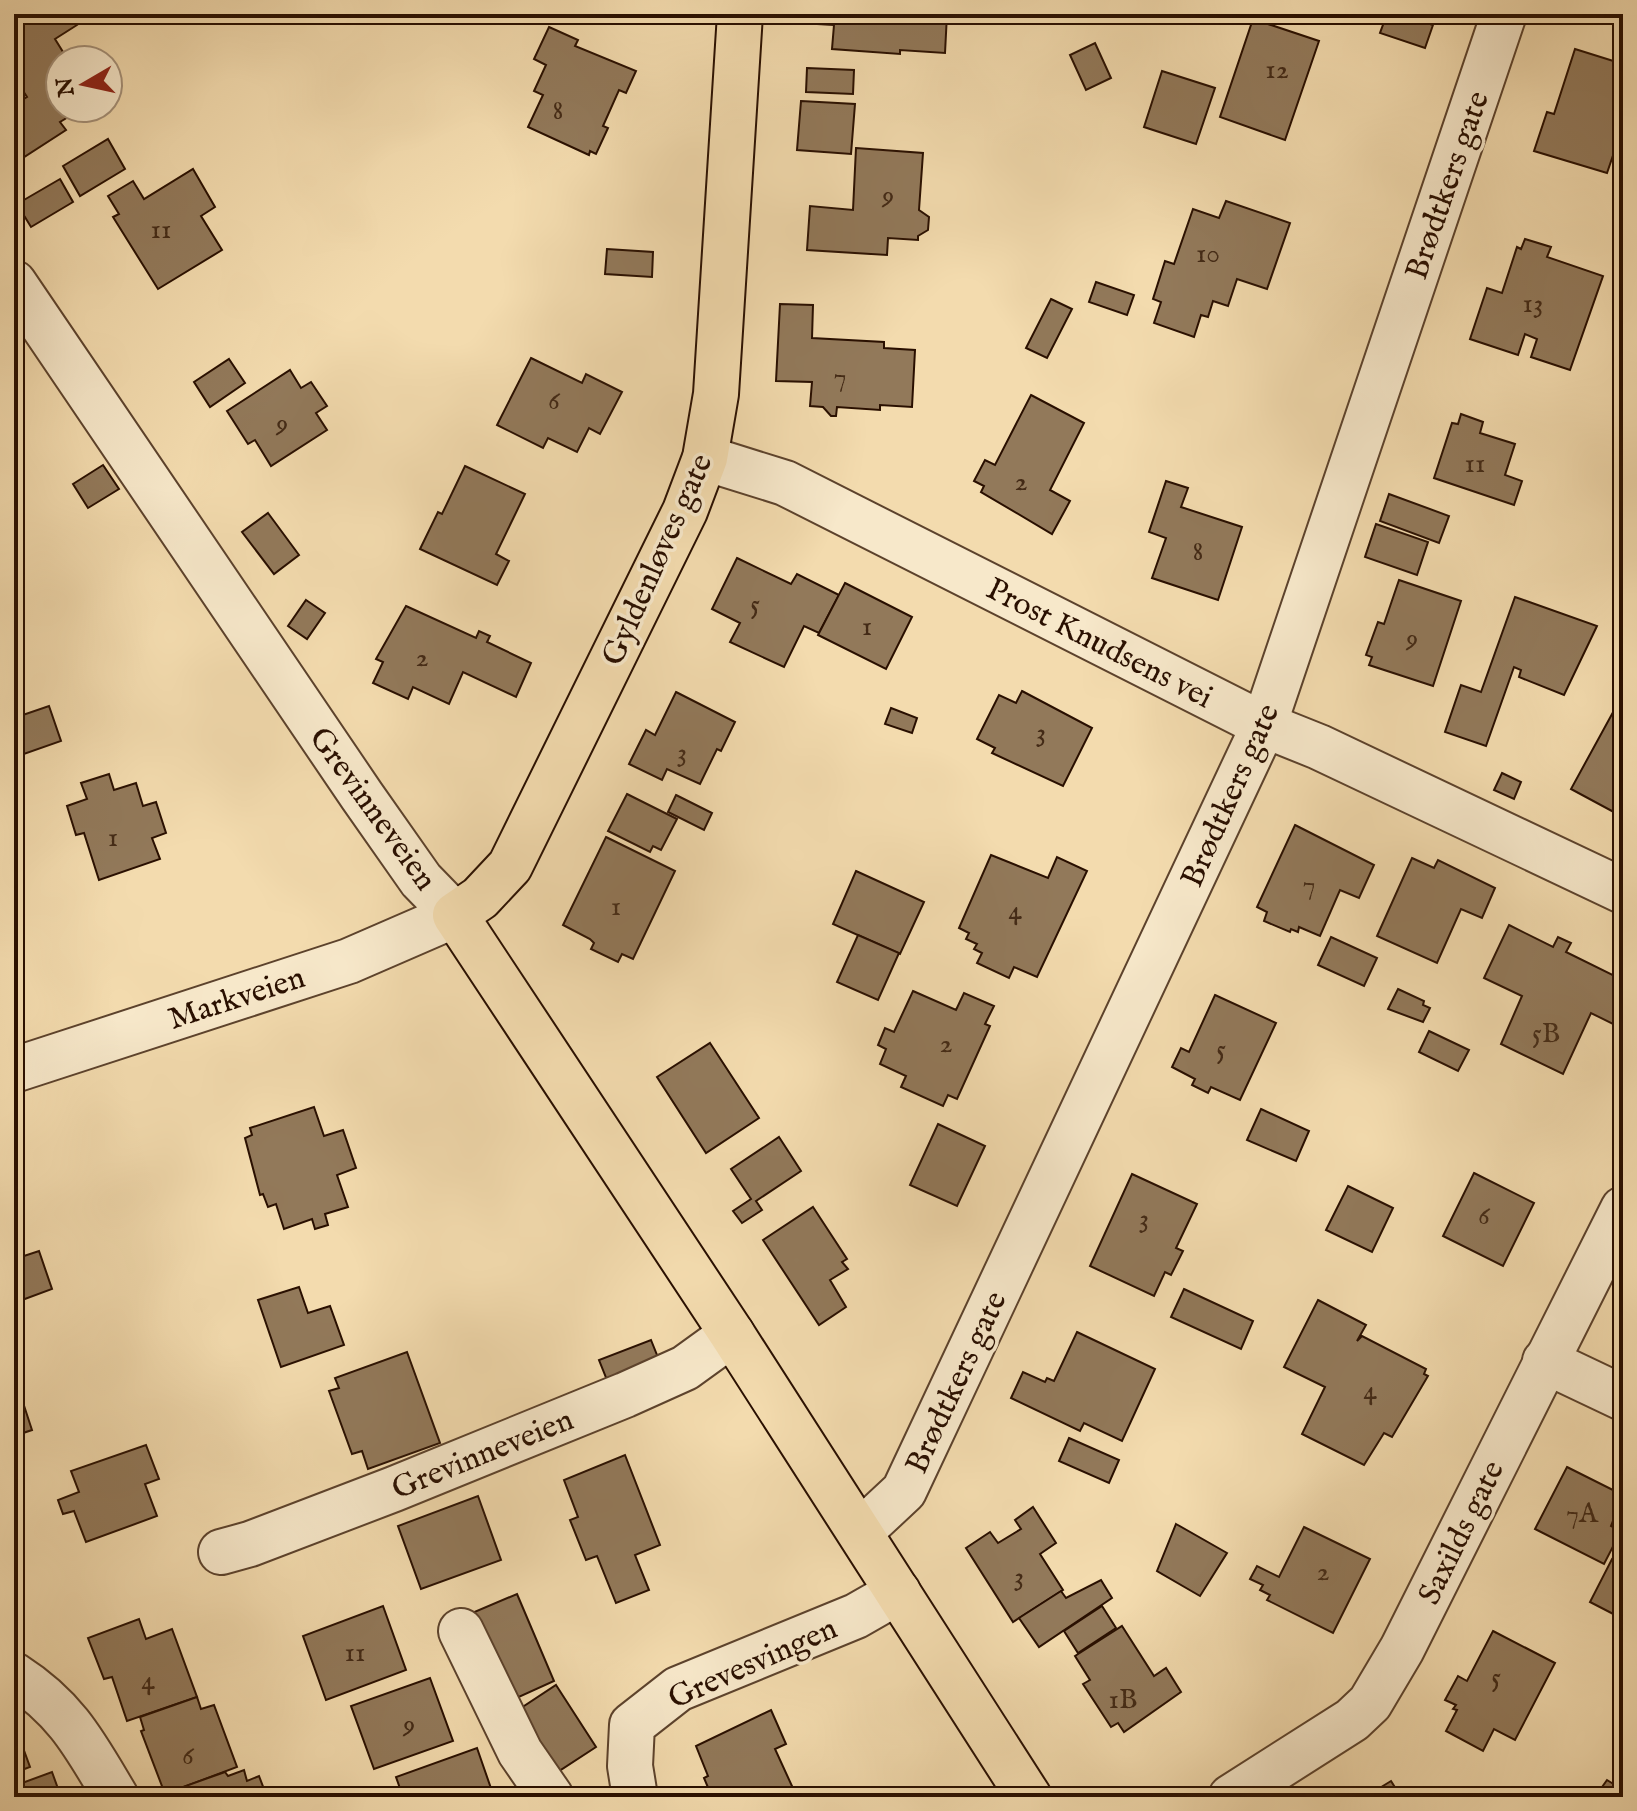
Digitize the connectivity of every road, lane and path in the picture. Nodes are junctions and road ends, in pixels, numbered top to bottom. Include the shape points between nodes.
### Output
1 (740, 14) edge
2 (1504, 14) edge
3 (14, 283) edge
4 (705, 458) junction
5 (1264, 725) junction
6 (1623, 891) edge
7 (455, 915) junction
8 (14, 1070) edge
9 (1623, 1209) edge
10 (732, 1334) junction
11 (1545, 1361) junction
12 (1623, 1398) edge
13 (860, 1532) junction
14 (221, 1552) dead end
15 (898, 1592) junction
16 (461, 1631) dead end
17 (14, 1675) edge
18 (116, 1797) edge
19 (551, 1797) edge
20 (635, 1797) edge
21 (1029, 1797) edge
22 (1231, 1797) edge

1 - 4 main road, Gyldenløves gate via 716,394
2 - 5 street, Brødtkers gate
3 - 7 street, Grevinneveien via 421,880
4 - 5 street, Prost Knudsens vei via 785,483
4 - 7 main road, Gyldenløves gate via 685,511 510,866
5 - 6 street, Prost Knudsens vei
5 - 13 street, Brødtkers gate via 904,1491
7 - 8 street, Markveien via 349,961
7 - 10 main road, Grevinneveien
9 - 11 street, Saxilds gate
10 - 13 main road, Grevinneveien
10 - 14 street, Grevinneveien via 685,1368 625,1395
11 - 12 street
11 - 22 street, Saxilds gate via 1370,1703
13 - 15 main road, Grevinneveien
15 - 20 street, Grevesvingen via 856,1616 657,1702 632,1725
15 - 21 main road, Grevinneveien
16 - 19 street via 520,1752
17 - 18 street via 68,1719

